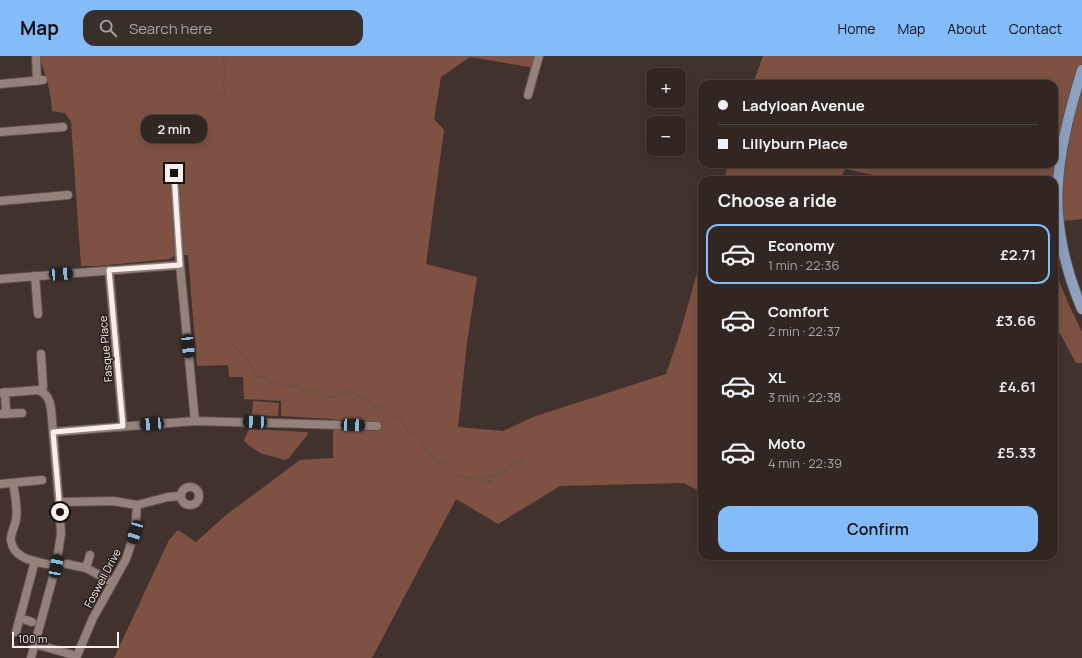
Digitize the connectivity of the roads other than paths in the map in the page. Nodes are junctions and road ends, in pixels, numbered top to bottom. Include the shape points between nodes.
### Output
1 (36, 56) edge
2 (539, 56) edge
3 (1082, 70) edge
4 (0, 84) edge
5 (528, 95) dead end
6 (63, 127) dead end
7 (0, 132) edge
8 (174, 173) dead end
9 (1058, 179) edge
10 (68, 196) dead end
11 (0, 201) edge
12 (1058, 224) edge
13 (180, 265) junction
14 (109, 270) junction
15 (34, 276) junction
16 (0, 279) edge
17 (1082, 309) edge
18 (38, 314) dead end
19 (41, 354) dead end
20 (2, 392) edge
21 (43, 392) junction
22 (22, 413) dead end
23 (3, 414) edge
24 (195, 421) junction
25 (123, 426) junction
26 (377, 426) dead end
27 (53, 432) junction
28 (42, 480) dead end
29 (14, 483) junction
30 (0, 484) edge
31 (181, 496) dead end
32 (59, 502) junction
33 (137, 505) junction
34 (90, 555) dead end
35 (35, 561) junction
36 (67, 564) dead end
37 (56, 566) junction
38 (86, 568) junction
39 (112, 582) junction
40 (20, 618) junction
41 (32, 622) dead end
42 (16, 632) dead end
43 (35, 644) junction
44 (77, 657) edge
45 (31, 658) edge

1 - 4 street via 40,80
2 - 5 street
3 - 9 main road via 1063,141
6 - 7 street
8 - 13 street
10 - 11 street
12 - 17 main road via 1070,280
13 - 14 street
13 - 24 street
14 - 15 street
14 - 25 street, Fasque Place
15 - 16 street
15 - 18 street
19 - 21 street
20 - 21 street
20 - 23 street
21 - 27 street via 50,402
22 - 23 street
24 - 25 street
24 - 26 street
25 - 27 street
27 - 32 street
28 - 29 street
29 - 30 street
29 - 35 street via 16,516 11,540 17,553
31 - 33 street
32 - 33 street via 102,500
32 - 37 street via 61,534
33 - 39 street, Foswell Drive via 136,526 131,545
34 - 38 street
35 - 37 street
35 - 40 street
36 - 38 street
37 - 43 street
38 - 39 street
39 - 44 street, Foswell Drive
40 - 41 street
40 - 42 street
43 - 44 street
43 - 45 street

